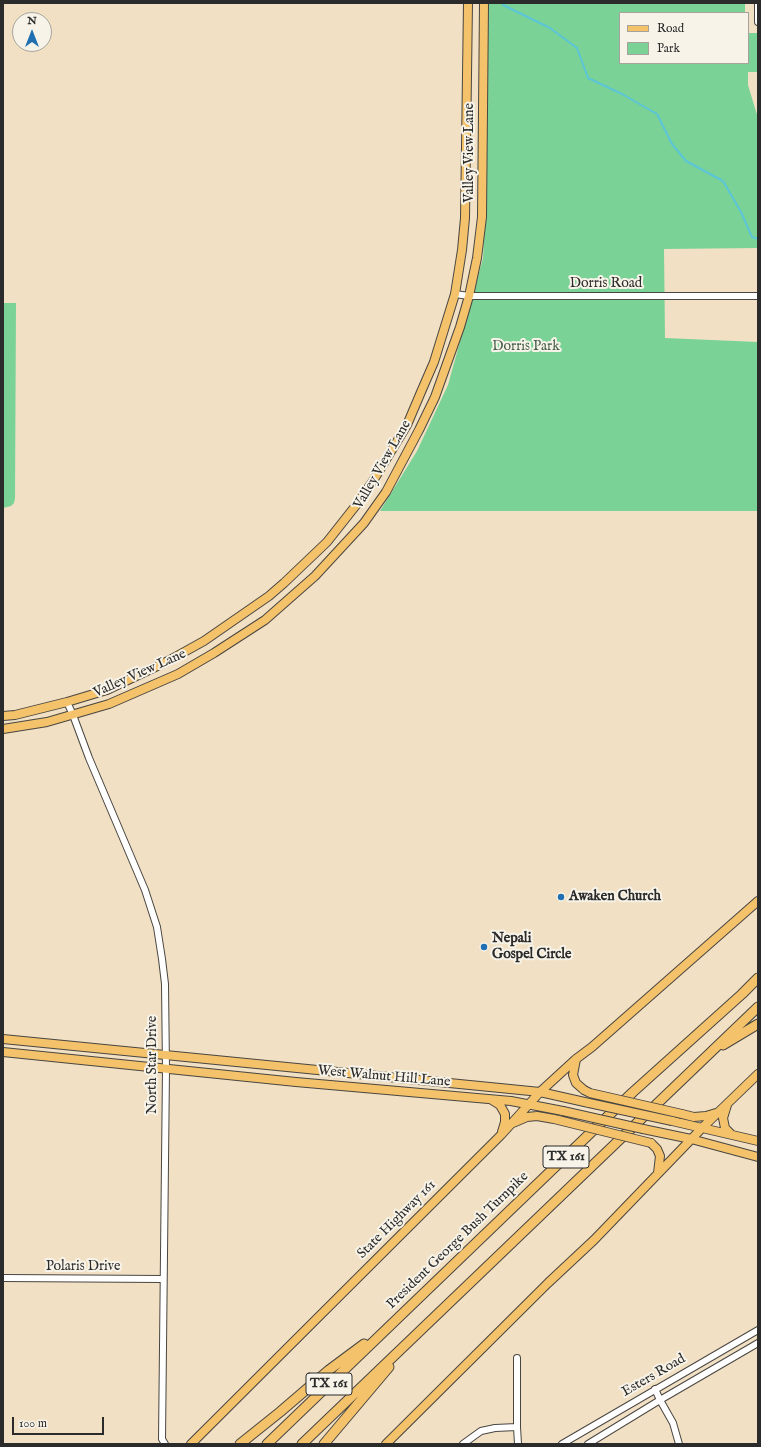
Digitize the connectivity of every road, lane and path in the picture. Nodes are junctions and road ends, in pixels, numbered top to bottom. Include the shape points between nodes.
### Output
1 (468, 3) edge
2 (484, 3) edge
3 (758, 3) edge
4 (758, 22) edge
5 (455, 294) junction
6 (469, 296) junction
7 (758, 296) edge
8 (67, 702) junction
9 (74, 715) junction
10 (3, 716) edge
11 (3, 729) edge
12 (758, 901) edge
13 (758, 972) edge
14 (758, 978) edge
15 (742, 994) junction
16 (758, 1007) edge
17 (758, 1024) edge
18 (3, 1039) edge
19 (28, 1041) junction
20 (3, 1052) edge
21 (711, 1052) junction
22 (26, 1054) junction
23 (166, 1054) junction
24 (576, 1059) junction
25 (166, 1069) junction
26 (758, 1074) edge
27 (414, 1080) junction
28 (412, 1092) junction
29 (540, 1092) junction
30 (491, 1100) junction
31 (528, 1104) junction
32 (727, 1104) junction
33 (719, 1112) junction
34 (512, 1123) junction
35 (703, 1127) junction
36 (501, 1135) junction
37 (732, 1135) junction
38 (691, 1139) junction
39 (758, 1141) edge
40 (758, 1157) edge
41 (658, 1173) junction
42 (3, 1278) edge
43 (163, 1279) junction
44 (392, 1323) junction
45 (758, 1330) edge
46 (744, 1338) junction
47 (409, 1342) junction
48 (758, 1344) edge
49 (750, 1348) junction
50 (517, 1358) dead end
51 (655, 1389) junction
52 (660, 1400) junction
53 (517, 1427) junction
54 (165, 1444) edge
55 (191, 1444) edge
56 (240, 1444) edge
57 (267, 1444) edge
58 (302, 1444) edge
59 (324, 1444) edge
60 (386, 1444) edge
61 (464, 1444) edge
62 (518, 1444) edge
63 (562, 1444) edge
64 (588, 1444) edge
65 (679, 1444) edge

1 - 5 main road, Valley View Lane via 466,218
2 - 6 main road, Valley View Lane via 482,216
3 - 4 street
5 - 6 street, Dorris Road
5 - 8 main road, Valley View Lane via 434,362 407,425 357,504 320,549 270,596 204,641 107,690
6 - 7 street, Dorris Road
6 - 9 main road, Valley View Lane via 435,397 390,485 364,523 315,576 265,620 208,657 140,691
8 - 9 street, North Star Drive
8 - 10 main road, Valley View Lane
9 - 11 main road, Valley View Lane
9 - 23 street, North Star Drive via 89,758 145,890 157,927 165,984
12 - 24 main road, State Highway 161
13 - 15 highway
14 - 15 highway, President George Bush Turnpike
15 - 44 highway, President George Bush Turnpike / TX 161 via 633,1092
16 - 21 highway
17 - 21 highway
18 - 19 main road, West Walnut Hill Lane
19 - 22 main road
19 - 23 main road, West Walnut Hill Lane
20 - 22 main road, West Walnut Hill Lane
21 - 47 highway, TX 161
22 - 25 main road, West Walnut Hill Lane
23 - 25 street, North Star Drive
23 - 27 main road, West Walnut Hill Lane
24 - 29 main road, State Highway 161
24 - 33 main road, bridge via 573,1074 576,1083 590,1093 694,1117
25 - 28 main road, West Walnut Hill Lane
25 - 43 street, North Star Drive
26 - 32 main road
27 - 28 main road
27 - 29 main road, West Walnut Hill Lane
28 - 30 main road, West Walnut Hill Lane
29 - 31 main road, State Highway 161
29 - 35 main road, West Walnut Hill Lane, bridge
30 - 31 main road, West Walnut Hill Lane
30 - 36 main road via 500,1106 505,1114
31 - 34 main road, State Highway 161
31 - 38 main road, West Walnut Hill Lane, bridge
32 - 33 main road
32 - 37 main road via 723,1118 726,1128
33 - 35 main road
34 - 36 main road, State Highway 161
34 - 41 main road, bridge via 537,1116 651,1143 657,1148 660,1156
35 - 37 main road, West Walnut Hill Lane
35 - 38 main road
36 - 55 main road, State Highway 161
37 - 39 main road, West Walnut Hill Lane
38 - 40 main road, West Walnut Hill Lane
38 - 41 main road
41 - 60 main road via 594,1240
42 - 43 street, Polaris Drive
43 - 54 street, North Star Drive via 162,1439
44 - 56 highway via 329,1370
44 - 57 highway, President George Bush Turnpike / TX 161
45 - 46 street, Esters Road
46 - 49 street
46 - 51 street, Esters Road
47 - 58 highway, TX 161
47 - 59 highway
48 - 49 street, Esters Road
49 - 52 street, Esters Road
50 - 53 street
51 - 52 street
51 - 63 street, Esters Road
52 - 64 street, Esters Road
52 - 65 street via 673,1422
53 - 61 street via 481,1431
53 - 62 street

